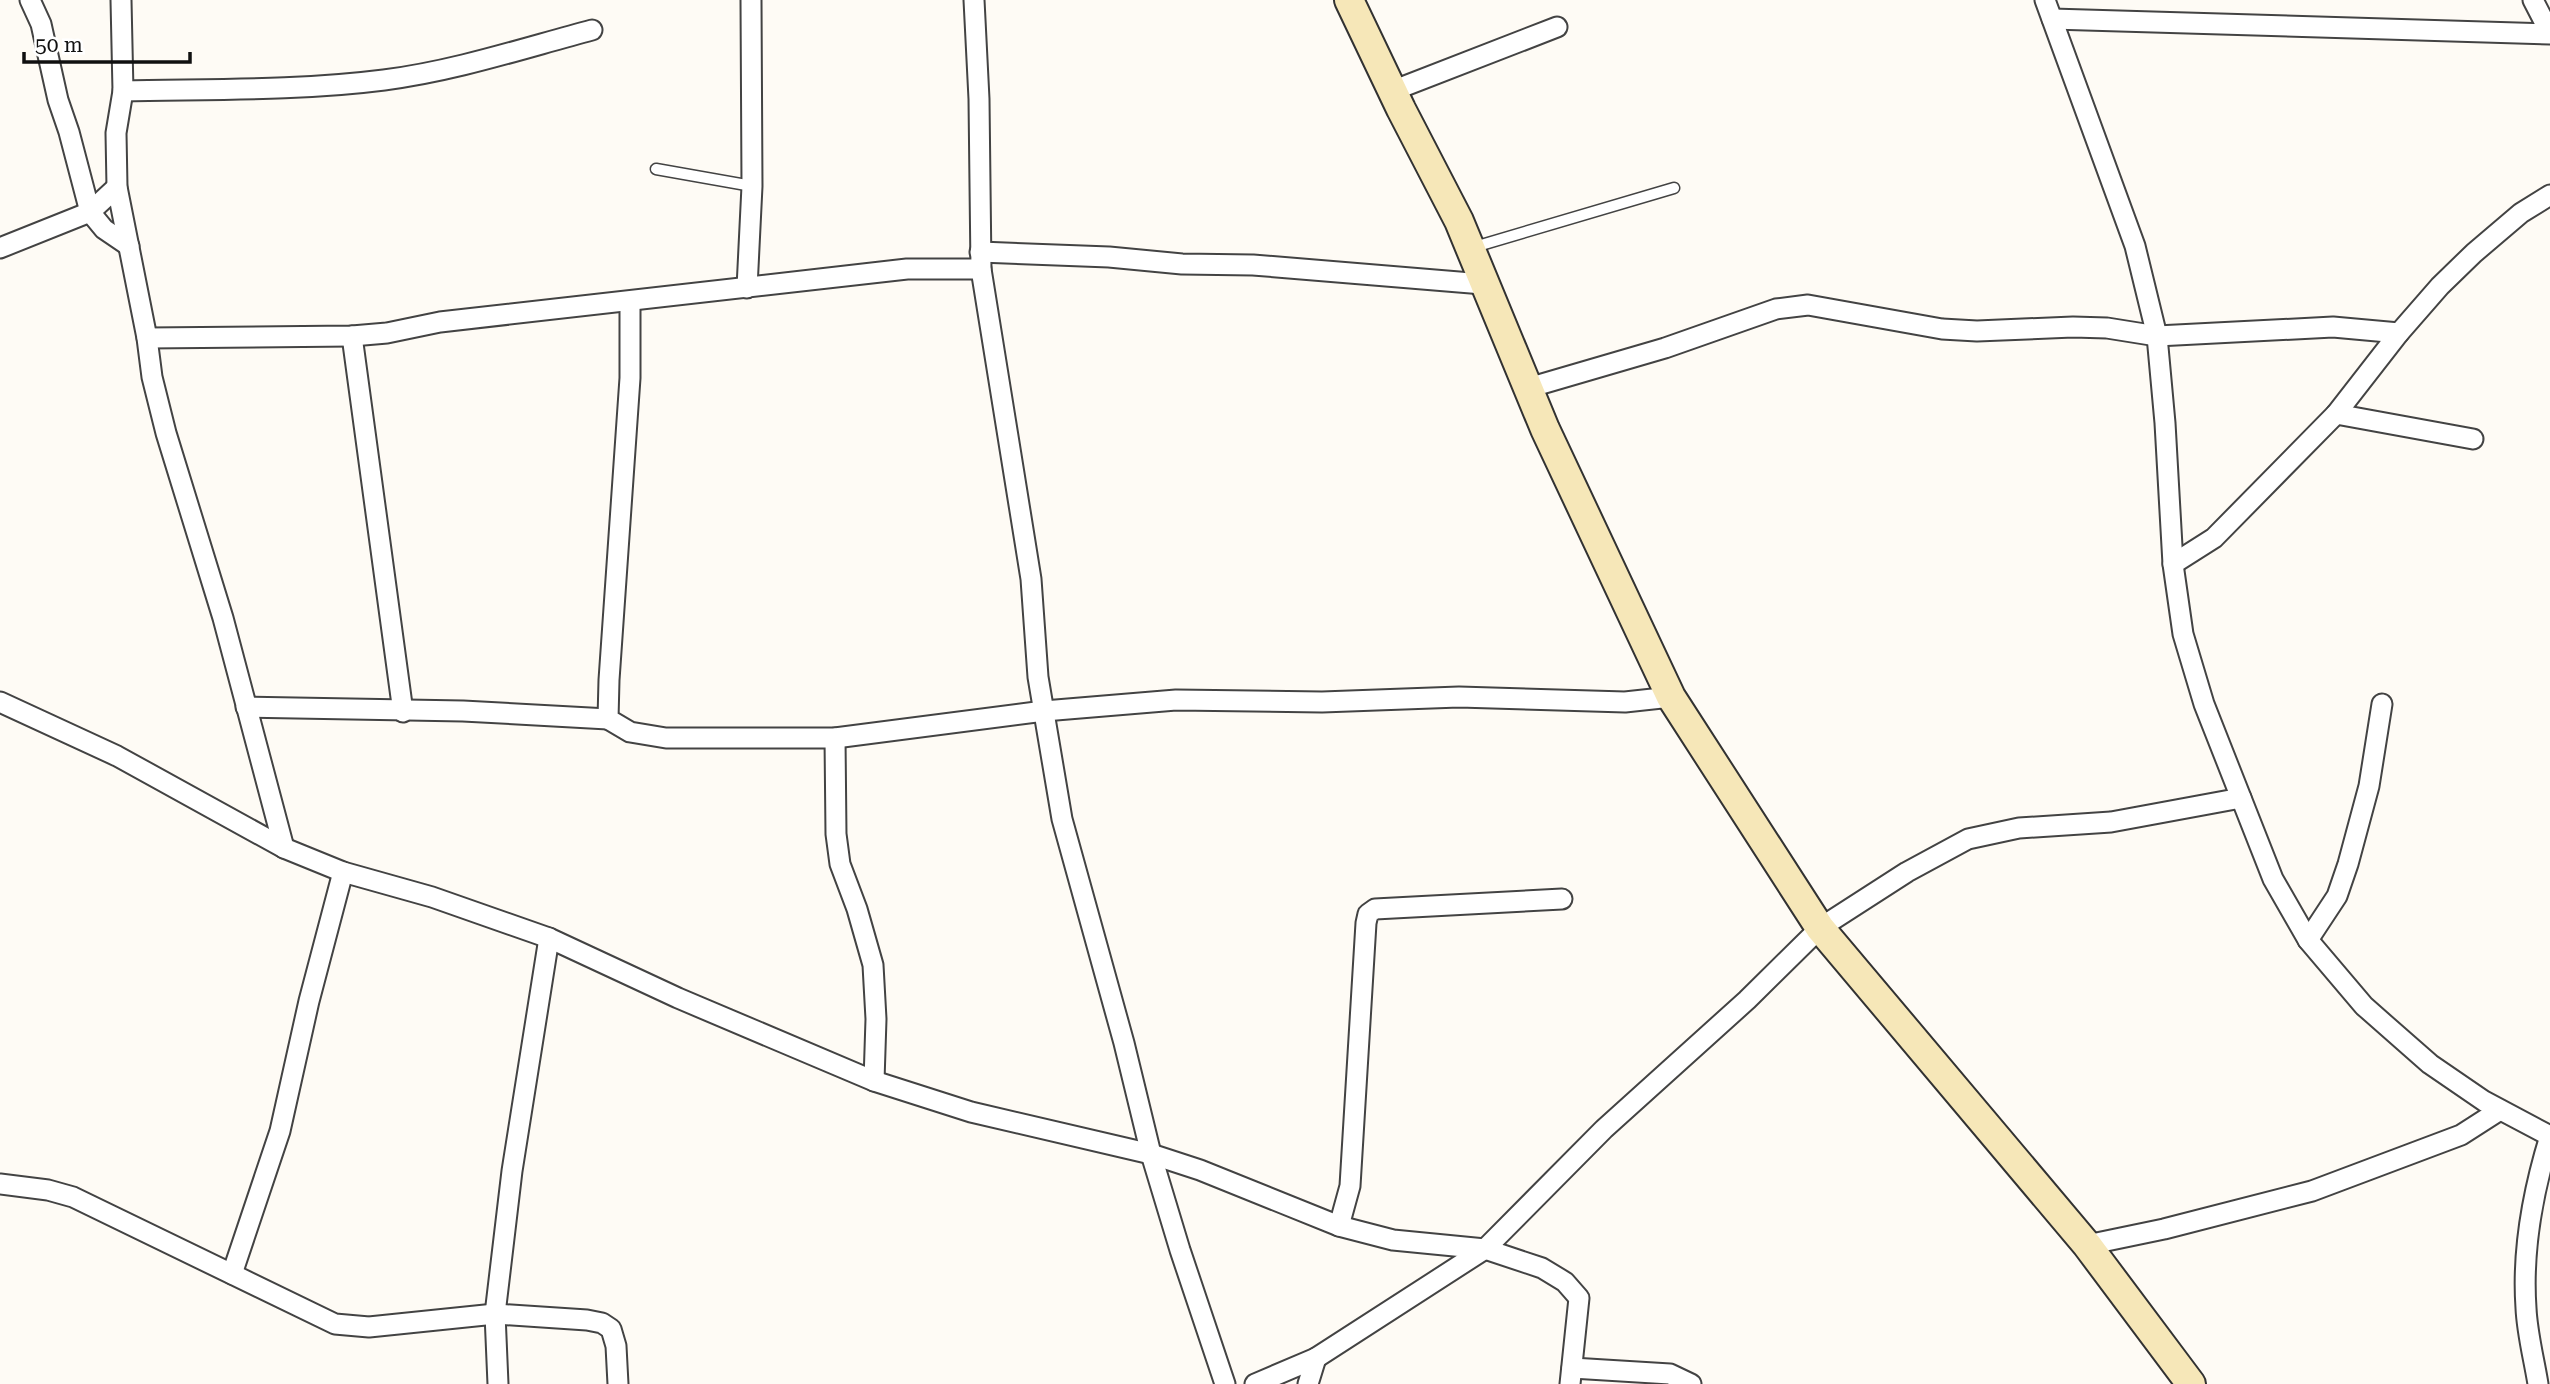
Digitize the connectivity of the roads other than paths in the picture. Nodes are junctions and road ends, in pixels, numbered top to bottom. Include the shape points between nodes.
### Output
1 (30, 0) edge
2 (121, 0) edge
3 (751, 0) edge
4 (974, 0) edge
5 (1349, 0) edge
6 (2045, 0) edge
7 (2533, 0) edge
8 (2052, 19) junction
9 (1557, 27) dead end
10 (593, 30) dead end
11 (2550, 34) edge
12 (123, 91) junction
13 (1392, 91) junction
14 (656, 169) dead end
15 (752, 186) junction
16 (117, 187) junction
17 (1674, 188) dead end
18 (2550, 195) edge
19 (90, 212) junction
20 (129, 246) junction
21 (0, 248) edge
22 (1471, 248) junction
23 (981, 260) junction
24 (1483, 284) junction
25 (747, 288) junction
26 (630, 302) junction
27 (2399, 332) junction
28 (352, 336) junction
29 (2157, 336) junction
30 (147, 338) junction
31 (1528, 388) junction
32 (2336, 414) junction
33 (2473, 439) dead end
34 (2173, 564) junction
35 (1671, 697) junction
36 (0, 702) edge
37 (2382, 704) dead end
38 (246, 707) junction
39 (1044, 711) junction
40 (403, 712) junction
41 (608, 719) junction
42 (835, 738) junction
43 (2241, 798) junction
44 (284, 848) junction
45 (343, 872) junction
46 (1562, 899) dead end
47 (1820, 928) junction
48 (549, 939) junction
49 (2308, 940) junction
50 (874, 1081) junction
51 (2500, 1110) junction
52 (2550, 1136) edge
53 (1151, 1154) junction
54 (0, 1184) edge
55 (1339, 1226) junction
56 (2087, 1245) junction
57 (1485, 1249) junction
58 (232, 1274) junction
59 (495, 1314) junction
60 (1316, 1358) junction
61 (1571, 1376) edge
62 (498, 1384) edge
63 (618, 1384) edge
64 (1225, 1384) edge
65 (1255, 1384) edge
66 (1308, 1384) edge
67 (1691, 1384) edge
68 (2191, 1384) edge
69 (2538, 1384) edge

1 - 19 street via 41,24
2 - 12 street
3 - 15 street
4 - 23 street
5 - 13 street
6 - 8 street
7 - 11 street
8 - 11 street
8 - 29 street via 2135,246
9 - 13 street
10 - 12 street via 438,71 385,80
12 - 16 street via 116,134
13 - 22 street
14 - 15 lane
15 - 25 street
16 - 19 street
16 - 20 street
17 - 22 lane
18 - 27 street via 2474,253
19 - 20 street via 104,229
19 - 21 street
20 - 30 street
22 - 24 street
23 - 24 street via 1098,256
23 - 25 street
23 - 39 street via 1031,579
24 - 31 street
25 - 26 street
26 - 28 street
26 - 41 street via 630,378
27 - 29 street via 2333,327
27 - 32 street
28 - 30 street
28 - 40 street
29 - 31 street via 2107,328 1942,329 1808,305 1776,309
29 - 34 street
30 - 38 street via 166,433 202,543
31 - 35 street
32 - 33 street
32 - 34 street via 2214,538
34 - 43 street via 2183,634 2204,704
35 - 39 street via 1625,702 1458,697 1322,702 1176,700
35 - 47 street
36 - 44 street via 117,756
37 - 49 street via 2369,786 2348,864 2337,895
38 - 40 street
38 - 44 street
39 - 42 street
39 - 53 street via 1062,819
40 - 41 street
41 - 42 street via 630,732 666,738
42 - 50 street via 840,864 873,965
43 - 47 street via 2111,822 2019,828 1968,839
43 - 49 street via 2273,879
44 - 45 street
45 - 48 street via 432,897
45 - 58 street via 280,1131
46 - 55 street via 1375,909 1368,914 1350,1185
47 - 56 street
47 - 57 street via 1604,1129
48 - 50 street
48 - 59 street via 512,1171
49 - 51 street via 2364,1006 2430,1064
50 - 53 street via 971,1112
51 - 52 street
51 - 56 street via 2461,1135 2312,1191
52 - 69 street via 2538,1174 2528,1237 2526,1308
53 - 55 street
53 - 64 street
54 - 58 street via 73,1197
55 - 57 street via 1394,1240
56 - 68 street
57 - 60 street
57 - 61 street via 1542,1268 1565,1282 1579,1298
58 - 59 street via 335,1324 354,1327
59 - 62 street
59 - 63 street via 602,1323 611,1329 616,1346
60 - 65 street
60 - 66 street
61 - 67 street via 1670,1374

